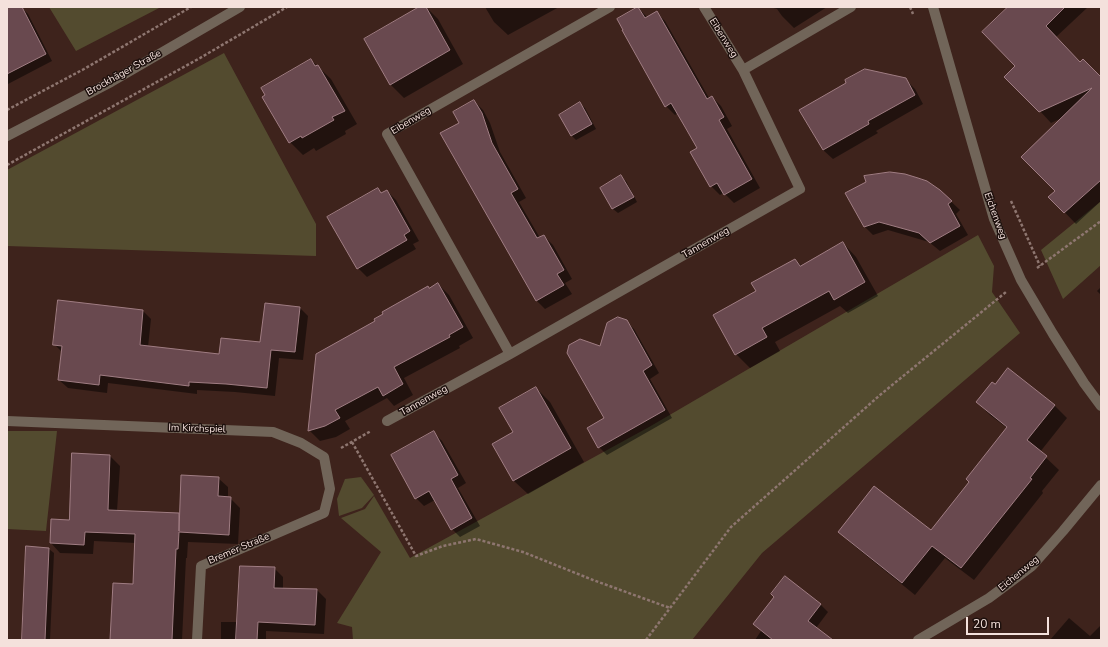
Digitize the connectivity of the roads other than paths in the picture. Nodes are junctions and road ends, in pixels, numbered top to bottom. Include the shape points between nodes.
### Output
1 (240, 7) edge
2 (610, 7) edge
3 (704, 7) edge
4 (851, 7) edge
5 (934, 7) edge
6 (743, 70) junction
7 (7, 136) edge
8 (510, 354) junction
9 (1101, 406) edge
10 (7, 421) edge
11 (387, 421) road end
12 (1101, 485) edge
13 (324, 513) joint
14 (197, 640) edge
15 (918, 640) edge

1 - 7 street, Brockhäger Straße via 111,82
2 - 8 street, Eibenweg via 387,134
3 - 6 street, Eibenweg
4 - 6 street
5 - 9 street, Eichenweg via 994,219 1021,280 1060,346
6 - 8 street, Tannenweg via 800,189
8 - 11 street, Tannenweg
10 - 13 street, Im Kirchspiel via 273,432 301,443 324,457 330,489
12 - 15 street, Eichenweg via 1032,566 989,598
13 - 14 street, Bremer Straße via 201,566

